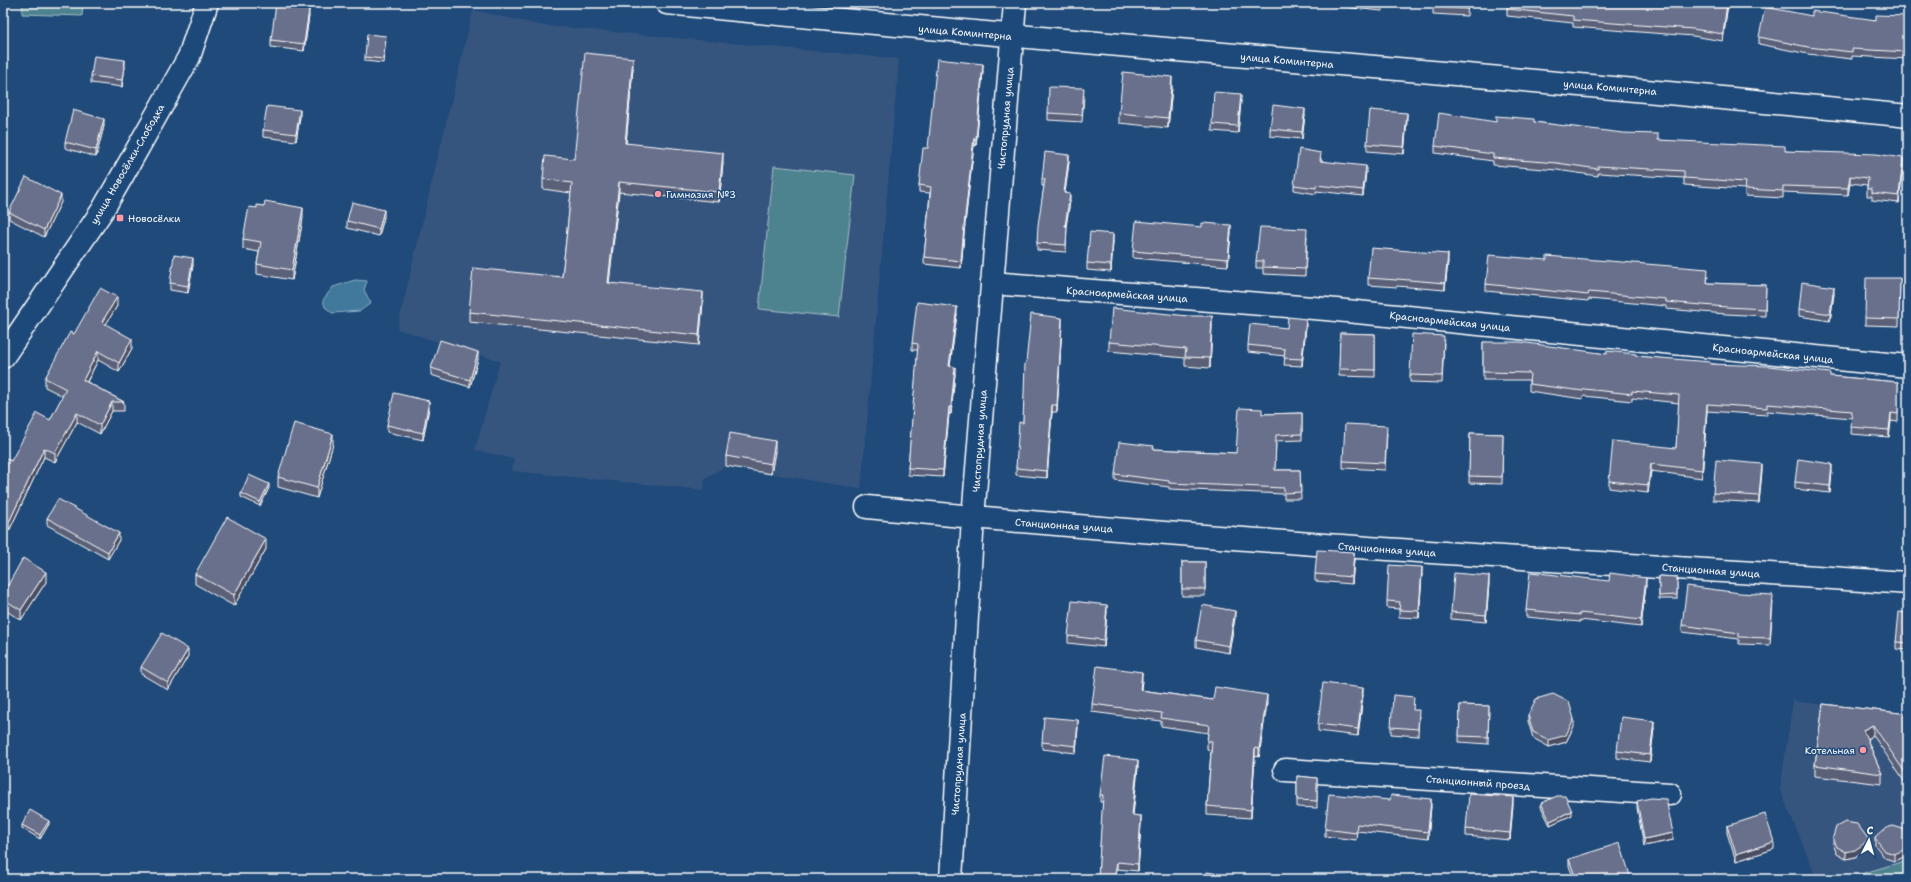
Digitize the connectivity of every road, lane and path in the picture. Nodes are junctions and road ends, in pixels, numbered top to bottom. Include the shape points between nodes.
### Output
1 (207, 3) edge
2 (667, 3) edge
3 (1015, 3) edge
4 (1012, 36) junction
5 (1908, 116) edge
6 (992, 283) junction
7 (3, 357) edge
8 (1908, 366) edge
9 (867, 507) dead end
10 (974, 518) junction
11 (1908, 583) edge
12 (1285, 770) dead end
13 (1670, 794) dead end
14 (951, 879) edge

1 - 7 street, улица Новосёлки-Слободка via 189,56 122,178
2 - 4 street, улица Коминтерна
3 - 4 street, Чистопрудная улица
4 - 5 street, улица Коминтерна via 1671,92
4 - 6 street, Чистопрудная улица
6 - 8 street, Красноармейская улица via 1326,309
6 - 10 street, Чистопрудная улица
9 - 10 street, Станционная улица
10 - 11 street, Станционная улица via 1308,544
10 - 14 street, Чистопрудная улица
12 - 13 street, Станционный проезд

